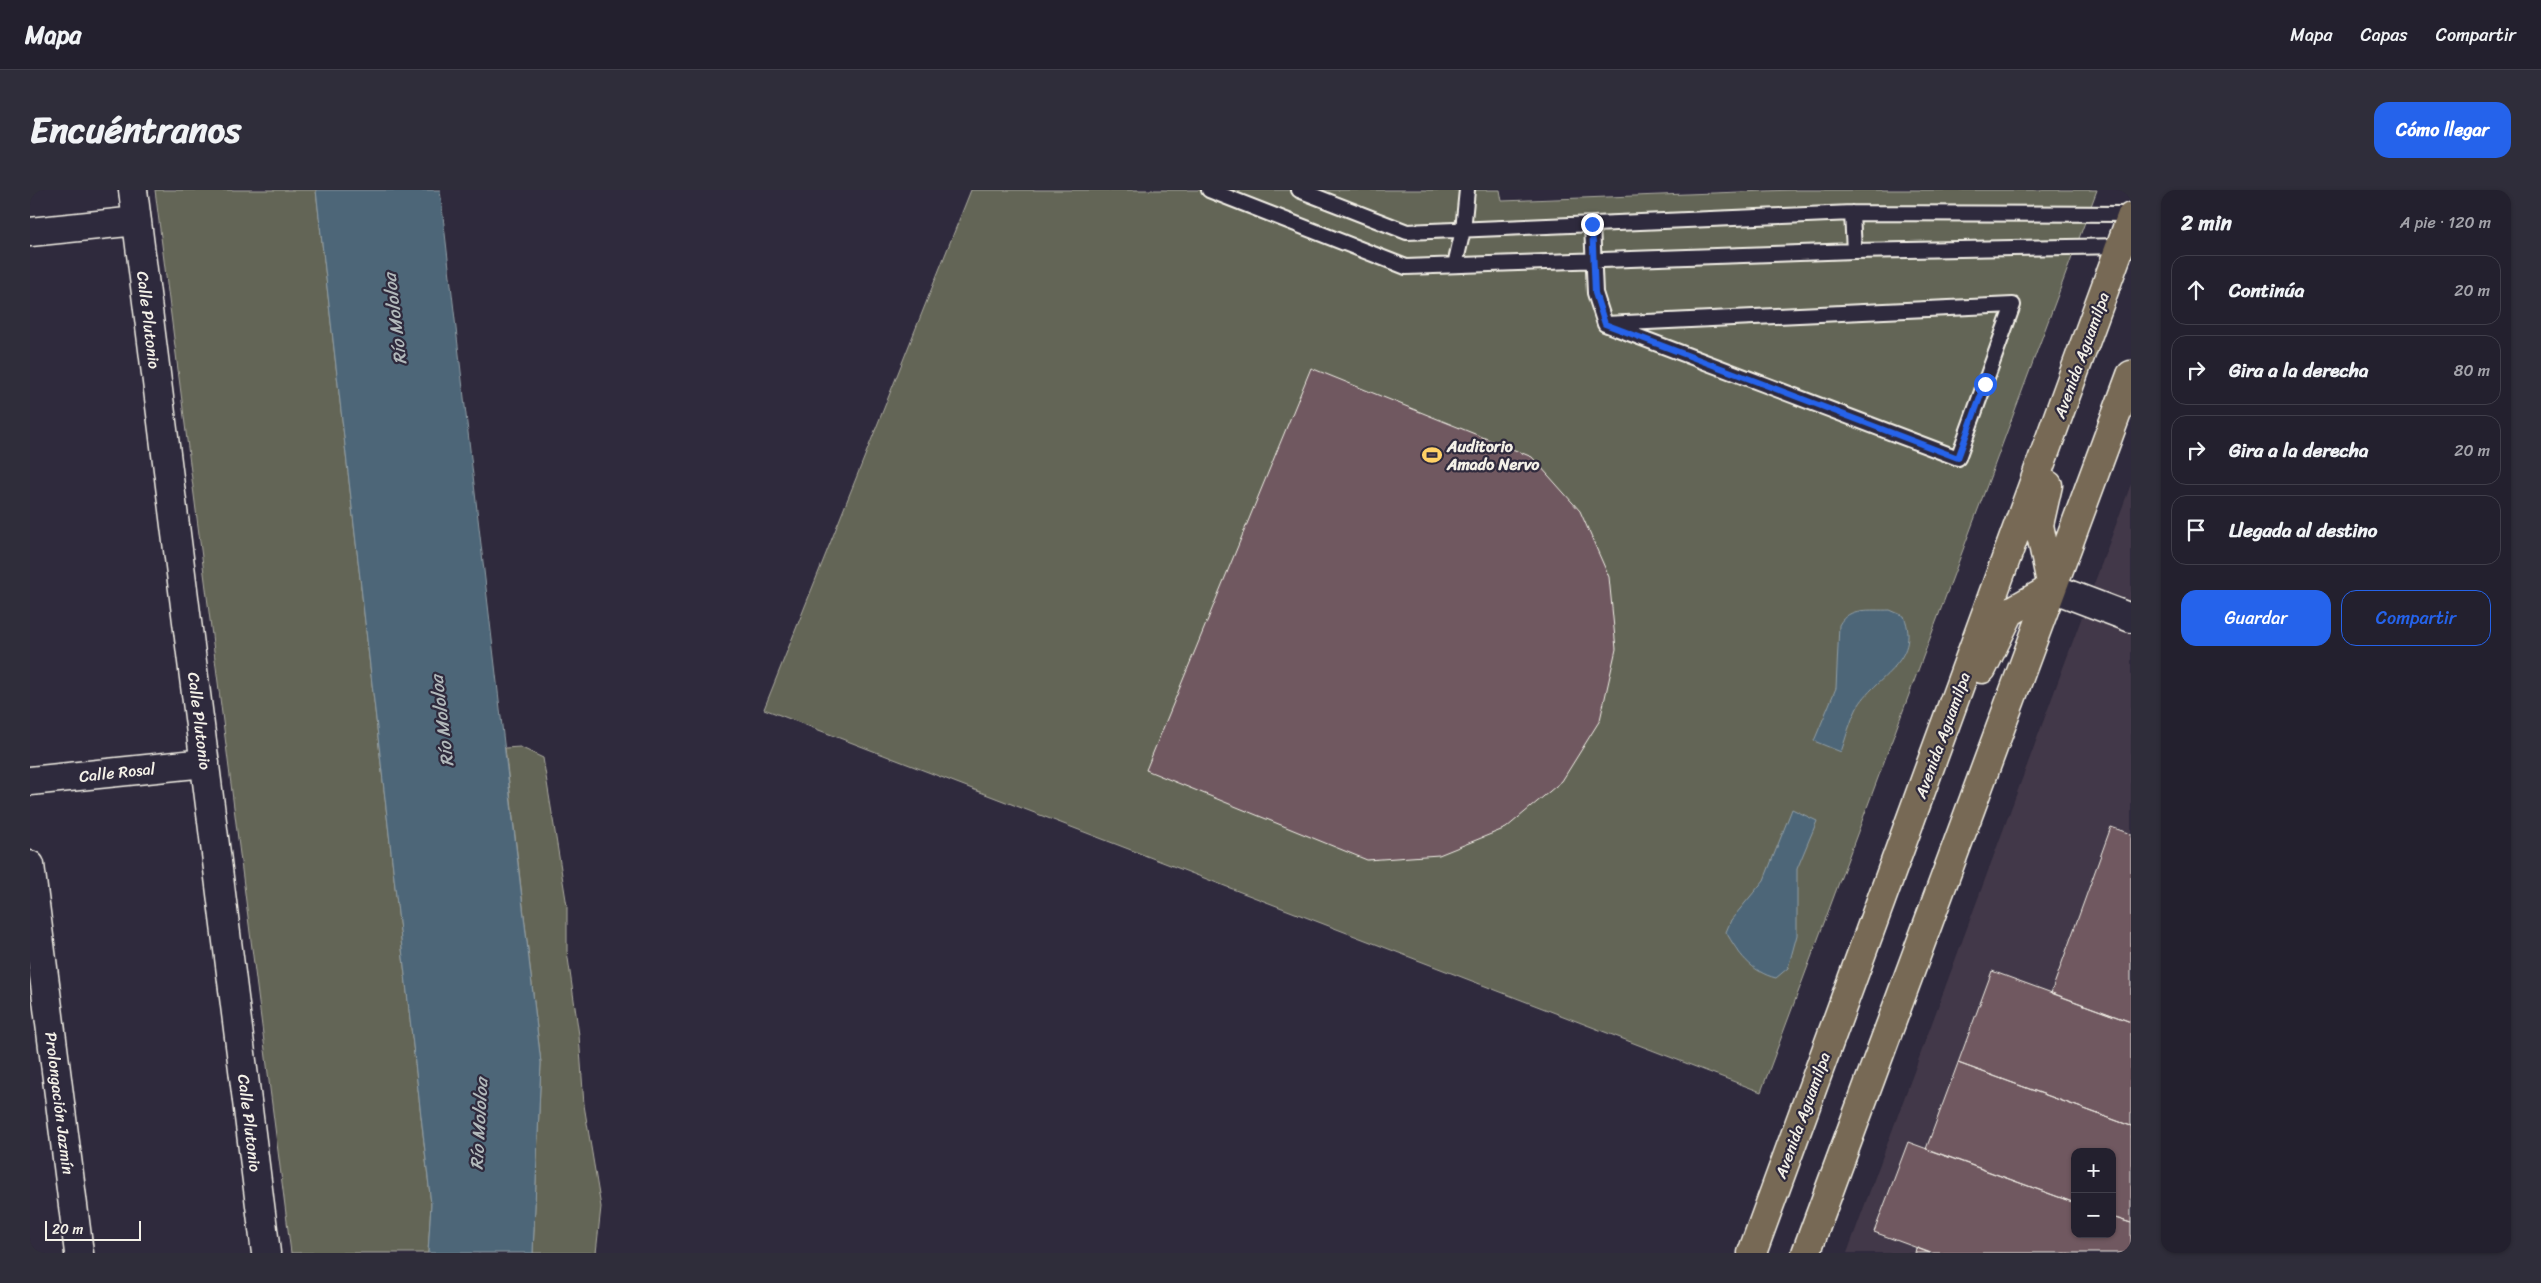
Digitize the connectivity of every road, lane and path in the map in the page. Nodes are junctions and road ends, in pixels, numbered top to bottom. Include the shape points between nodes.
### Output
1 (133, 190) edge
2 (1209, 190) edge
3 (1299, 190) edge
4 (1463, 192) edge
5 (1852, 213) junction
6 (2131, 215) edge
7 (137, 220) junction
8 (1592, 224) junction
9 (1463, 230) junction
10 (30, 232) edge
11 (2126, 246) edge
12 (1854, 251) junction
13 (1594, 260) junction
14 (1455, 265) junction
15 (1605, 324) junction
16 (2131, 374) edge
17 (2069, 386) junction
18 (2052, 588) junction
19 (2131, 618) edge
20 (205, 763) junction
21 (30, 781) edge
22 (1916, 805) junction
23 (30, 864) edge
24 (79, 1253) edge
25 (266, 1253) edge
26 (1752, 1253) edge
27 (1806, 1253) edge

1 - 7 street, Calle Plutonio
2 - 14 lane via 1406,267
3 - 9 lane via 1406,232
4 - 9 lane
5 - 6 lane
5 - 8 lane
5 - 12 lane
6 - 11 main road, Avenida Aguamilpa
7 - 10 street
7 - 20 street, Calle Plutonio
8 - 9 lane
8 - 13 lane
9 - 14 lane
11 - 12 lane
11 - 17 main road, Avenida Aguamilpa
12 - 13 lane
13 - 14 lane
13 - 15 lane via 1595,293
15 - 15 lane via 1958,458 2013,305 1836,313
16 - 18 main road
17 - 18 main road via 2040,525
17 - 22 main road, Avenida Aguamilpa
18 - 19 street
18 - 22 main road via 2010,612
18 - 27 main road
20 - 21 street, Calle Rosal
20 - 25 street, Calle Plutonio
22 - 26 main road, Avenida Aguamilpa
23 - 24 street, Prolongación Jazmín

